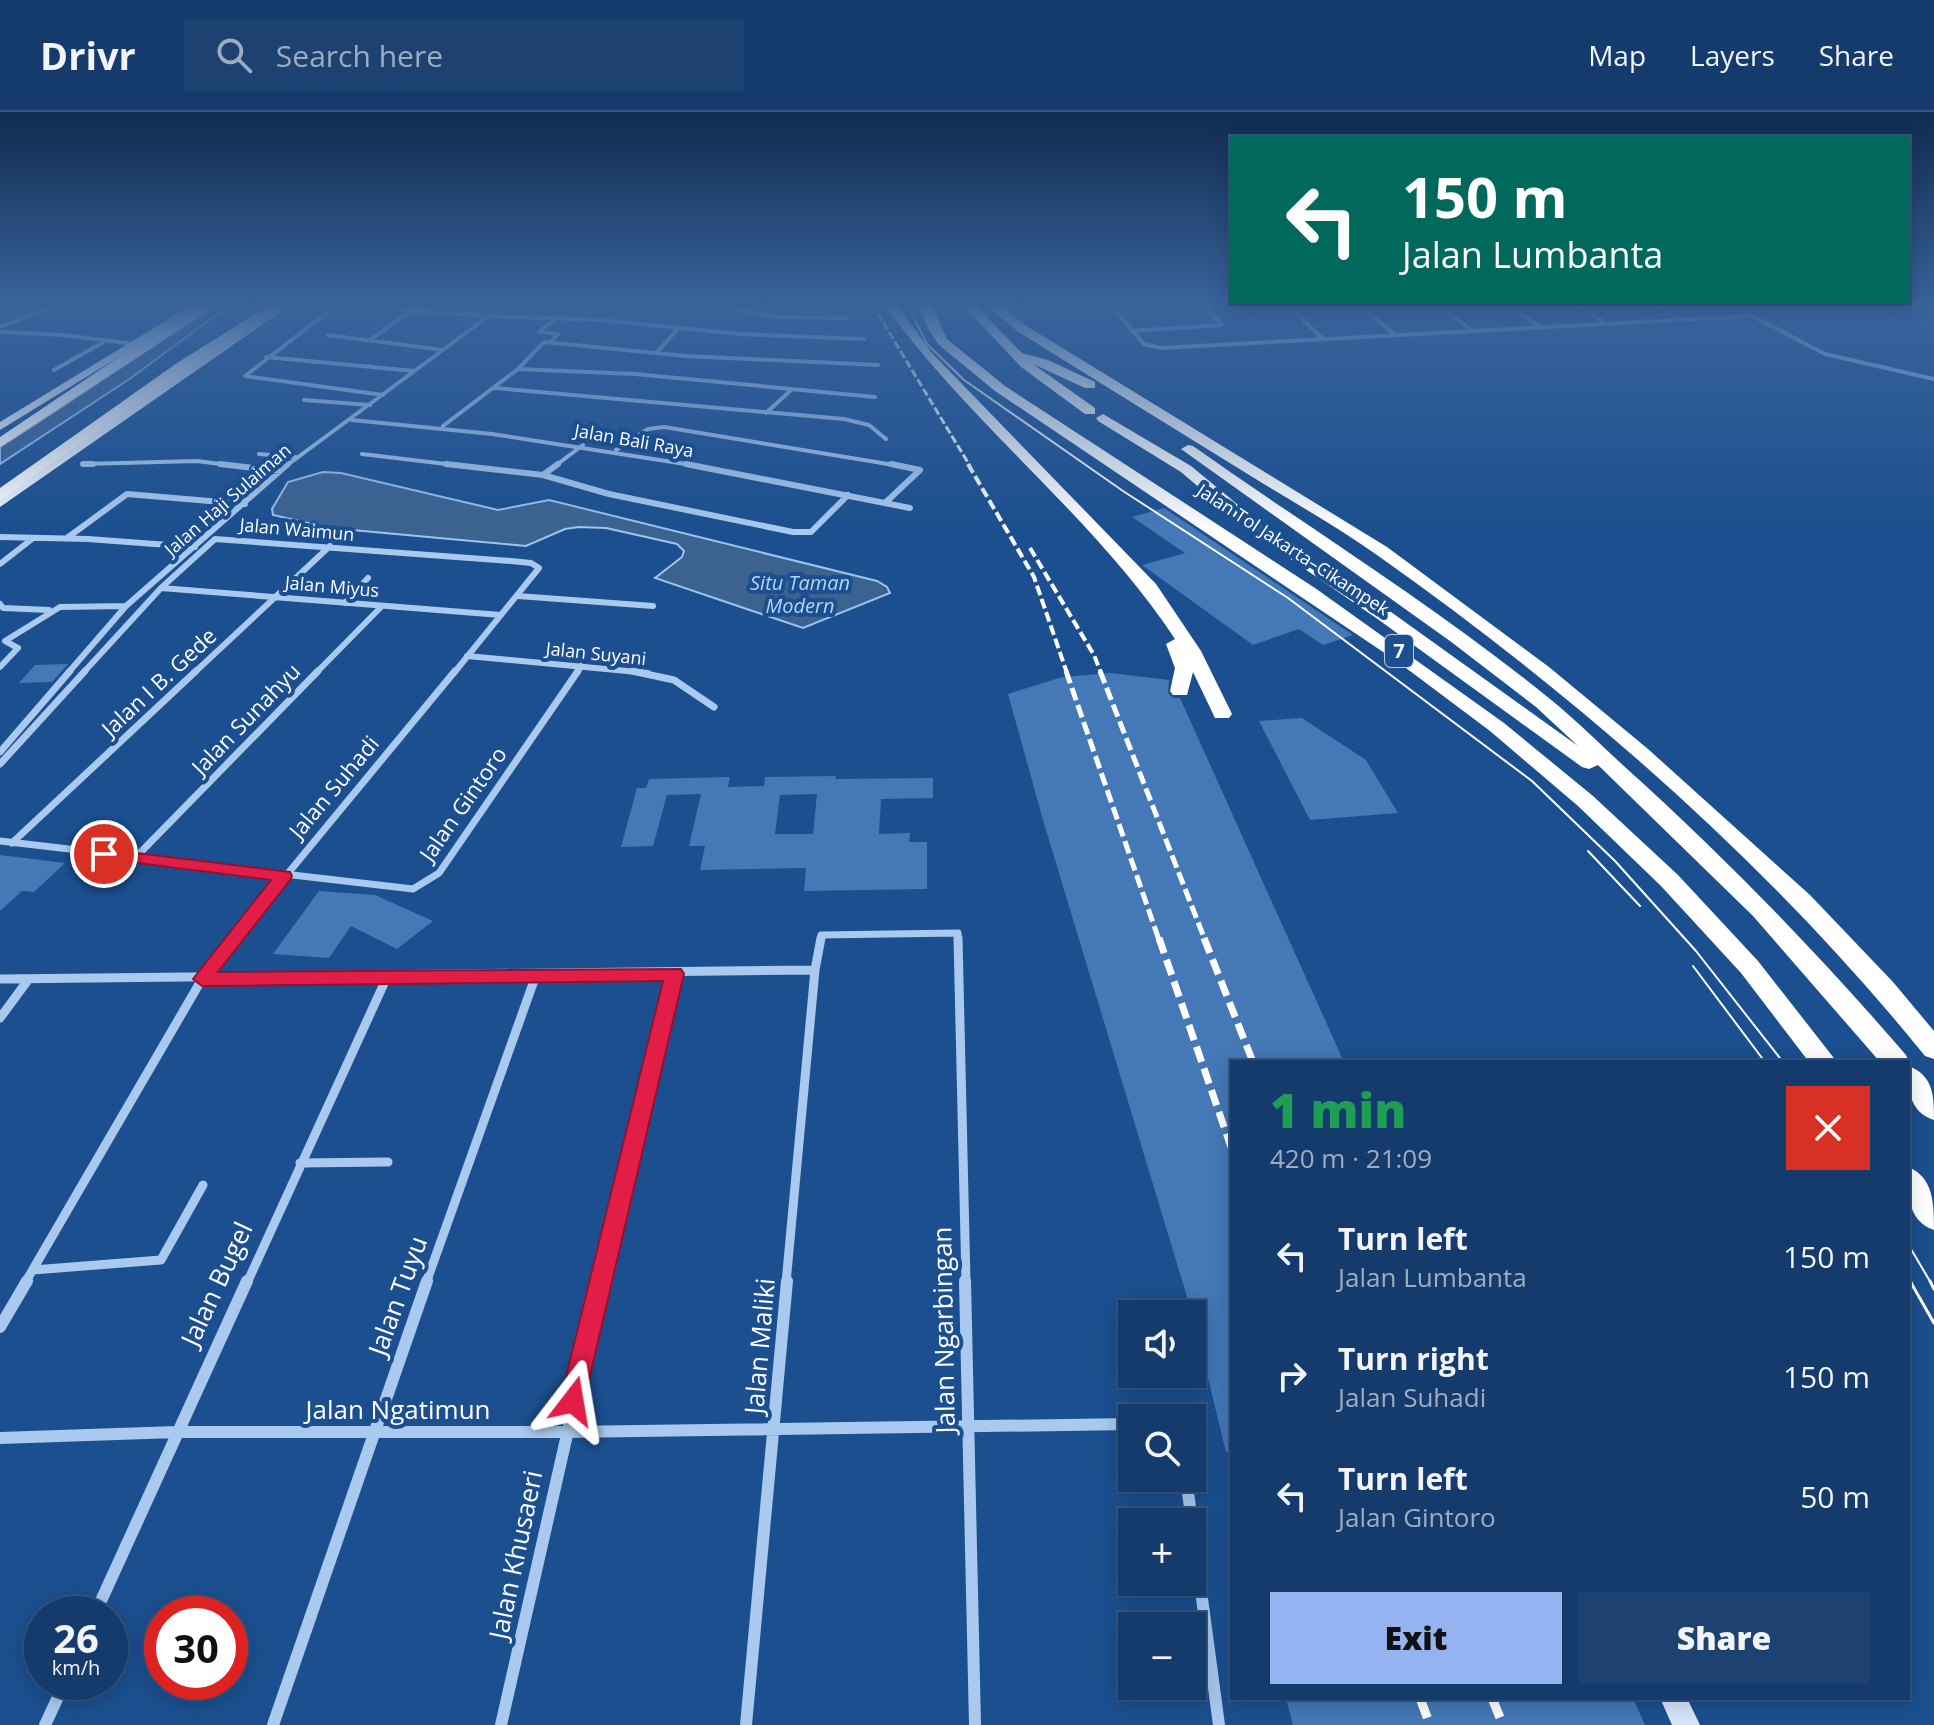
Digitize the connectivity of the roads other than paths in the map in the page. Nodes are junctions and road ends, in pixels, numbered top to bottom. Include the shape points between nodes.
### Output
1 (77, 379) edge
2 (95, 379) edge
3 (139, 379) edge
4 (164, 379) edge
5 (174, 379) edge
6 (269, 379) edge
7 (403, 379) edge
8 (505, 379) edge
9 (667, 379) edge
10 (938, 379) edge
11 (950, 379) edge
12 (988, 379) edge
13 (1047, 379) edge
14 (1075, 379) edge
15 (1104, 379) edge
16 (494, 388) junction
17 (791, 390) junction
18 (383, 395) junction
19 (68, 397) junction
20 (875, 397) dead end
21 (304, 400) dead end
22 (371, 405) junction
23 (766, 413) junction
24 (351, 420) junction
25 (442, 426) junction
26 (0, 427) edge
27 (0, 435) edge
28 (886, 439) dead end
29 (49, 442) dead end
30 (0, 443) edge
31 (583, 445) junction
32 (616, 450) junction
33 (259, 454) dead end
34 (362, 454) dead end
35 (297, 457) junction
36 (83, 464) dead end
37 (280, 471) junction
38 (543, 475) junction
39 (0, 495) edge
40 (848, 495) junction
41 (0, 503) edge
42 (885, 503) junction
43 (245, 504) junction
44 (910, 508) dead end
45 (0, 537) edge
46 (67, 538) junction
47 (32, 539) junction
48 (330, 546) junction
49 (196, 547) junction
50 (0, 564) edge
51 (539, 571) joint
52 (368, 578) dead end
53 (161, 588) junction
54 (518, 596) junction
55 (279, 597) junction
56 (345, 603) junction
57 (0, 604) edge
58 (126, 606) junction
59 (382, 606) junction
60 (653, 606) dead end
61 (49, 610) junction
62 (501, 615) junction
63 (467, 656) junction
64 (581, 666) junction
65 (0, 667) edge
66 (1180, 691) dead end
67 (714, 707) dead end
68 (1222, 714) dead end
69 (0, 752) edge
70 (0, 764) edge
71 (1690, 838) junction
72 (0, 841) edge
73 (12, 843) junction
74 (135, 858) junction
75 (283, 876) junction
76 (958, 933) joint
77 (815, 970) junction
78 (675, 974) junction
79 (536, 975) junction
80 (387, 977) junction
81 (0, 979) edge
82 (202, 979) junction
83 (28, 980) junction
84 (0, 1018) edge
85 (1934, 1049) edge
86 (1822, 1060) edge
87 (1894, 1060) edge
88 (1910, 1079) edge
89 (1934, 1109) edge
90 (388, 1162) dead end
91 (300, 1163) junction
92 (203, 1185) dead end
93 (33, 1270) junction
94 (0, 1327) edge
95 (1118, 1424) edge
96 (968, 1426) junction
97 (775, 1430) junction
98 (176, 1432) junction
99 (566, 1432) junction
100 (373, 1433) junction
101 (0, 1438) edge
102 (103, 1596) edge
103 (1202, 1596) edge
104 (57, 1700) edge
105 (1674, 1700) edge
106 (45, 1725) edge
107 (273, 1725) edge
108 (501, 1725) edge
109 (746, 1725) edge
110 (975, 1725) edge
111 (1219, 1725) edge
112 (1686, 1725) edge

1 - 26 main road
2 - 19 highway
3 - 29 highway
4 - 39 highway
5 - 41 main road
6 - 18 street
7 - 18 street, Jalan Haji Sulaiman
8 - 16 street
9 - 17 street
10 - 66 highway via 1139,594 1180,651
11 - 68 highway via 1142,579 1192,651
12 - 86 highway, Jalan Tol Jakarta–Cikampek / 7 via 1381,639 1560,777 1671,881 1749,967
13 - 71 highway, Jalan Tol Jakarta–Cikampek / 7 via 1186,469 1260,531
14 - 71 highway, Jalan Tol Jakarta–Cikampek / 7 via 1131,409 1397,593 1544,704
15 - 85 highway via 1381,550 1542,671 1745,845 1874,977
16 - 23 street
16 - 25 street
17 - 20 street
17 - 23 street
18 - 22 street, Jalan Haji Sulaiman
19 - 27 highway
19 - 30 highway
21 - 22 street
22 - 24 street, Jalan Haji Sulaiman
23 - 28 street via 856,421
24 - 25 street, Jalan Bali Raya
24 - 35 street, Jalan Haji Sulaiman
25 - 31 street, Jalan Bali Raya
31 - 32 street, Jalan Bali Raya
31 - 38 street
32 - 40 street, Jalan Bali Raya
32 - 42 street via 652,427 920,470
33 - 35 street
34 - 38 street
35 - 37 street, Jalan Haji Sulaiman
36 - 37 street via 197,461
37 - 43 street, Jalan Haji Sulaiman
38 - 40 street via 793,532 811,532
40 - 42 street, Jalan Bali Raya
42 - 44 street, Jalan Bali Raya
43 - 46 street via 127,494
43 - 49 street, Jalan Haji Sulaiman
45 - 47 street
46 - 47 street
46 - 49 street
47 - 50 street
48 - 51 street, Jalan Waimun via 521,562 534,564
48 - 53 street, Jalan Waimun via 217,538
48 - 55 street, Jalan I B. Gede
49 - 58 street, Jalan Haji Sulaiman
51 - 54 street, Jalan Suhadi
52 - 56 street
53 - 55 street, Jalan Miyus
53 - 70 street, Jalan Waimun
54 - 60 street
54 - 62 street, Jalan Suhadi
55 - 56 street, Jalan Miyus
55 - 73 street, Jalan I B. Gede
56 - 59 street, Jalan Miyus
57 - 61 street
58 - 61 street
58 - 69 street, Jalan Haji Sulaiman
59 - 62 street, Jalan Miyus
59 - 74 street, Jalan Sunahyu
61 - 65 street via 5,641 18,648
62 - 63 street, Jalan Suhadi
63 - 64 street, Jalan Suyani
63 - 75 street, Jalan Suhadi
64 - 67 street, Jalan Suyani via 659,675
64 - 75 street, Jalan Gintoro via 430,881 404,890
71 - 87 highway, Jalan Tol Jakarta–Cikampek / 7 via 1796,943
72 - 73 street, Jalan Gintoro
73 - 74 street, Jalan Gintoro
74 - 75 street, Jalan Gintoro
75 - 82 street, Jalan Suhadi
76 - 77 street, Jalan Maliki via 821,935
76 - 96 street, Jalan Ngarbingan
77 - 78 street
77 - 97 street, Jalan Maliki
78 - 79 street
78 - 99 street, Jalan Khusaeri
79 - 80 street
79 - 100 street, Jalan Tuyu
80 - 82 street
80 - 91 street, Jalan Bugel
81 - 83 street
82 - 83 street
82 - 93 street, Jalan Suhadi
83 - 84 street
88 - 89 highway
90 - 91 street
91 - 98 street, Jalan Bugel
92 - 93 street via 161,1260
93 - 94 street, Jalan Suhadi
95 - 96 street, Jalan Ngatimun
96 - 97 street, Jalan Ngatimun
96 - 110 street, Jalan Ngarbingan
97 - 99 street, Jalan Ngatimun
97 - 109 street, Jalan Maliki
98 - 100 street, Jalan Ngatimun
98 - 101 street, Jalan Ngatimun
98 - 102 street, Jalan Bugel
99 - 100 street, Jalan Ngatimun
99 - 108 street, Jalan Khusaeri
100 - 107 street, Jalan Tuyu
103 - 111 street
104 - 106 street
105 - 112 street

